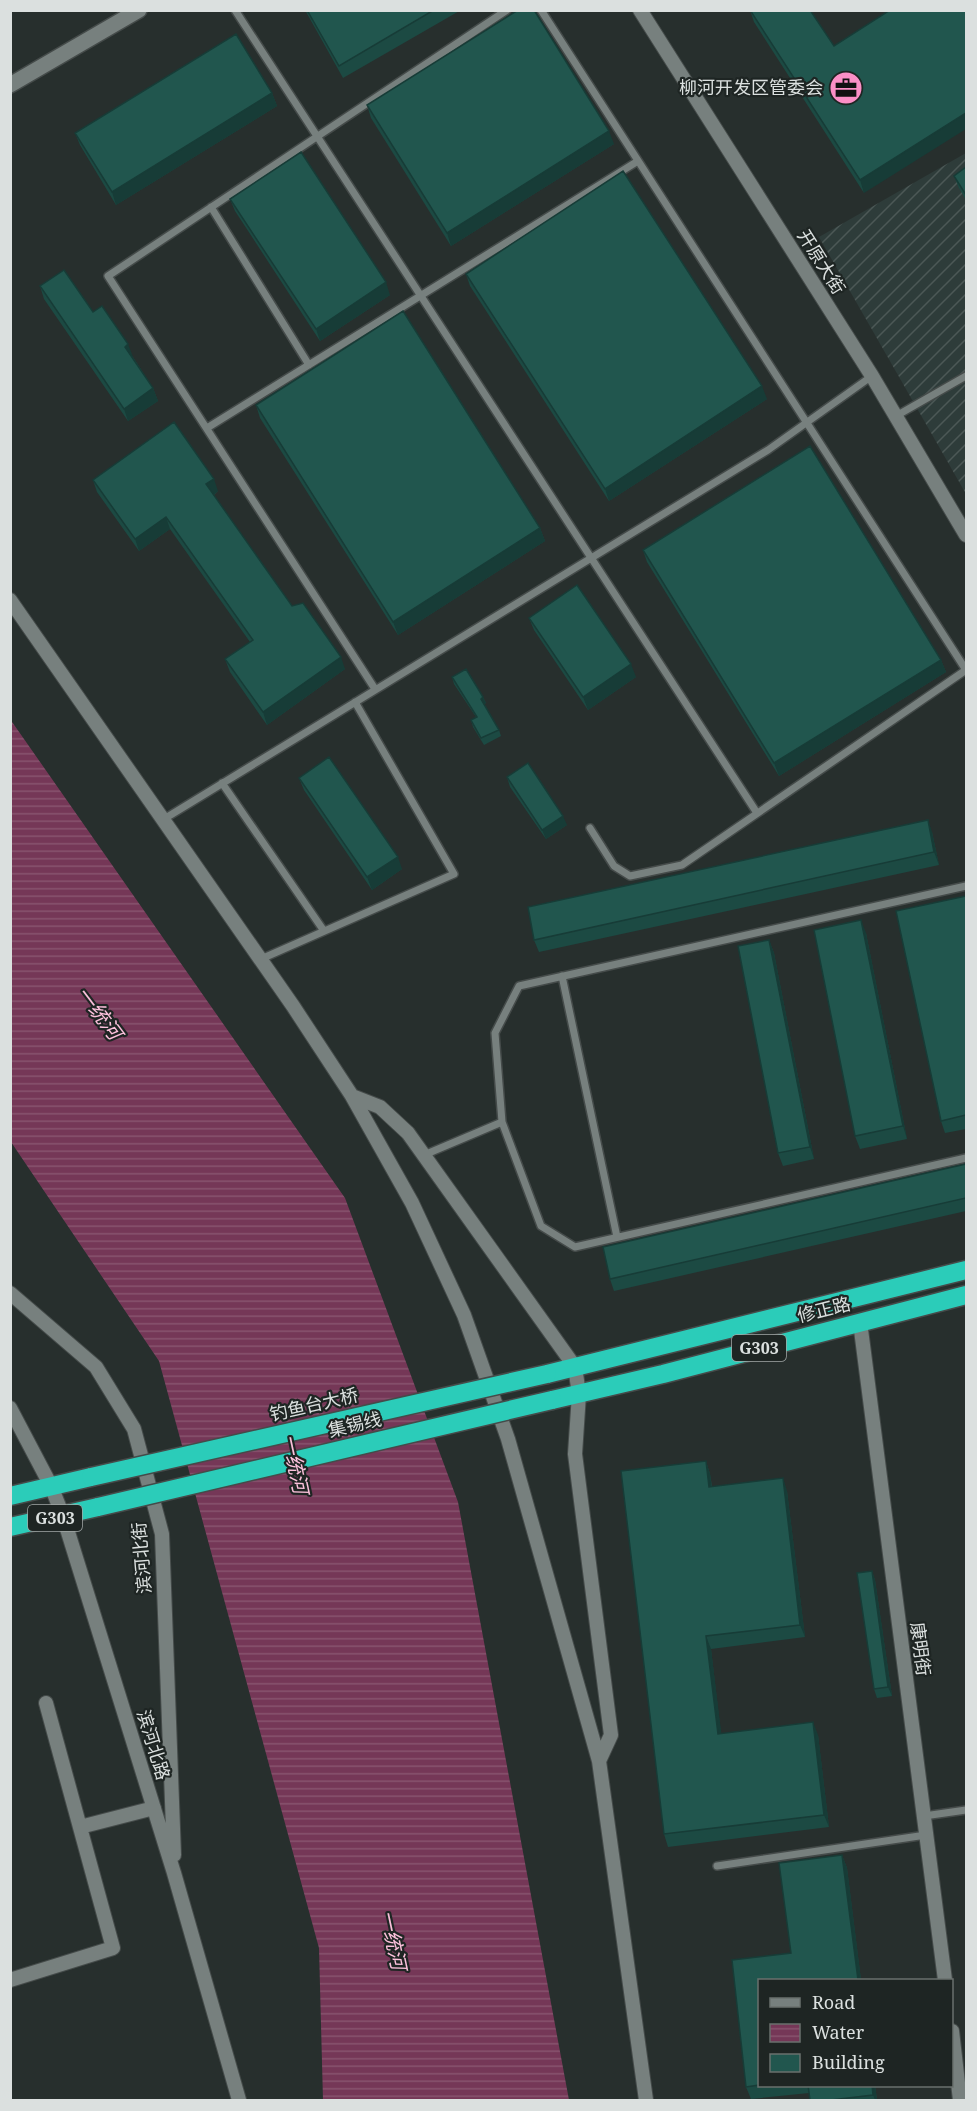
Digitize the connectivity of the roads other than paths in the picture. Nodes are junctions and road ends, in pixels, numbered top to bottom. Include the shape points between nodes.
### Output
1 (139, 10) edge
2 (235, 10) edge
3 (507, 10) edge
4 (541, 10) edge
5 (640, 10) edge
6 (10, 85) edge
7 (317, 137) junction
8 (638, 161) junction
9 (211, 207) junction
10 (421, 296) junction
11 (309, 365) junction
12 (872, 376) junction
13 (966, 376) edge
14 (896, 416) junction
15 (806, 422) junction
16 (207, 428) junction
17 (966, 535) edge
18 (591, 558) junction
19 (10, 600) edge
20 (375, 689) junction
21 (355, 702) junction
22 (222, 783) junction
23 (757, 813) junction
24 (164, 819) junction
25 (590, 828) dead end
26 (966, 886) edge
27 (324, 931) junction
28 (261, 959) junction
29 (562, 976) junction
30 (352, 1096) junction
31 (502, 1122) junction
32 (424, 1155) junction
33 (966, 1158) edge
34 (617, 1237) junction
35 (966, 1270) edge
36 (10, 1293) edge
37 (966, 1295) edge
38 (860, 1322) junction
39 (575, 1367) junction
40 (579, 1394) junction
41 (552, 1400) joint
42 (10, 1408) edge
43 (51, 1486) junction
44 (10, 1496) edge
45 (63, 1516) junction
46 (10, 1527) edge
47 (46, 1703) dead end
48 (599, 1761) junction
49 (154, 1808) junction
50 (966, 1810) edge
51 (924, 1816) junction
52 (80, 1827) junction
53 (926, 1835) junction
54 (717, 1866) dead end
55 (174, 1873) junction
56 (945, 1979) edge
57 (10, 1980) edge
58 (953, 2046) edge
59 (239, 2100) edge
60 (646, 2100) edge
61 (960, 2100) edge

1 - 6 street
2 - 7 lane
3 - 7 lane
4 - 8 lane
5 - 12 street, 开原大街
7 - 9 lane
7 - 10 lane
8 - 10 lane
8 - 15 lane
9 - 11 lane
9 - 16 lane via 108,276
10 - 11 lane
10 - 18 lane
11 - 16 lane
12 - 14 street, 开原大街
12 - 15 lane
13 - 14 lane
14 - 17 street, 开原大街
15 - 18 lane via 768,450
15 - 23 lane via 966,670
16 - 20 lane
18 - 20 lane
18 - 23 lane
19 - 24 street
20 - 21 lane
21 - 22 lane
21 - 27 lane via 454,874
22 - 24 lane
22 - 27 lane
23 - 25 lane via 682,865 630,876 614,866
24 - 28 street
26 - 29 lane
27 - 28 lane
28 - 30 street
29 - 31 lane via 519,986 495,1033
29 - 34 lane
30 - 32 street via 380,1107 408,1133
30 - 48 street via 412,1203 464,1315 508,1439
31 - 32 lane
31 - 34 lane via 540,1226 574,1247
32 - 39 street
33 - 34 lane
35 - 39 highway, 修正路 / G303
36 - 55 street, 滨河北街 via 96,1367 134,1429 162,1534
37 - 38 highway, 修正路 / G303
38 - 40 highway, 修正路 / G303
38 - 51 street, 康明街
39 - 40 street
39 - 43 highway, 钓鱼台大桥 / G303, bridge
40 - 41 highway, 修正路 / G303
40 - 48 street via 575,1454 610,1735
41 - 45 highway, 集锡线 / G303, bridge
42 - 43 street, 滨河北路
43 - 44 highway, G303
43 - 45 street, 滨河北路
45 - 46 highway, G303
45 - 49 street, 滨河北路
47 - 52 street
48 - 60 street
49 - 52 street
49 - 55 street, 滨河北路
50 - 51 lane
51 - 53 street, 康明街
52 - 57 street via 113,1948
53 - 54 lane
53 - 56 street, 康明街
55 - 59 street, 滨河北路
58 - 61 street

